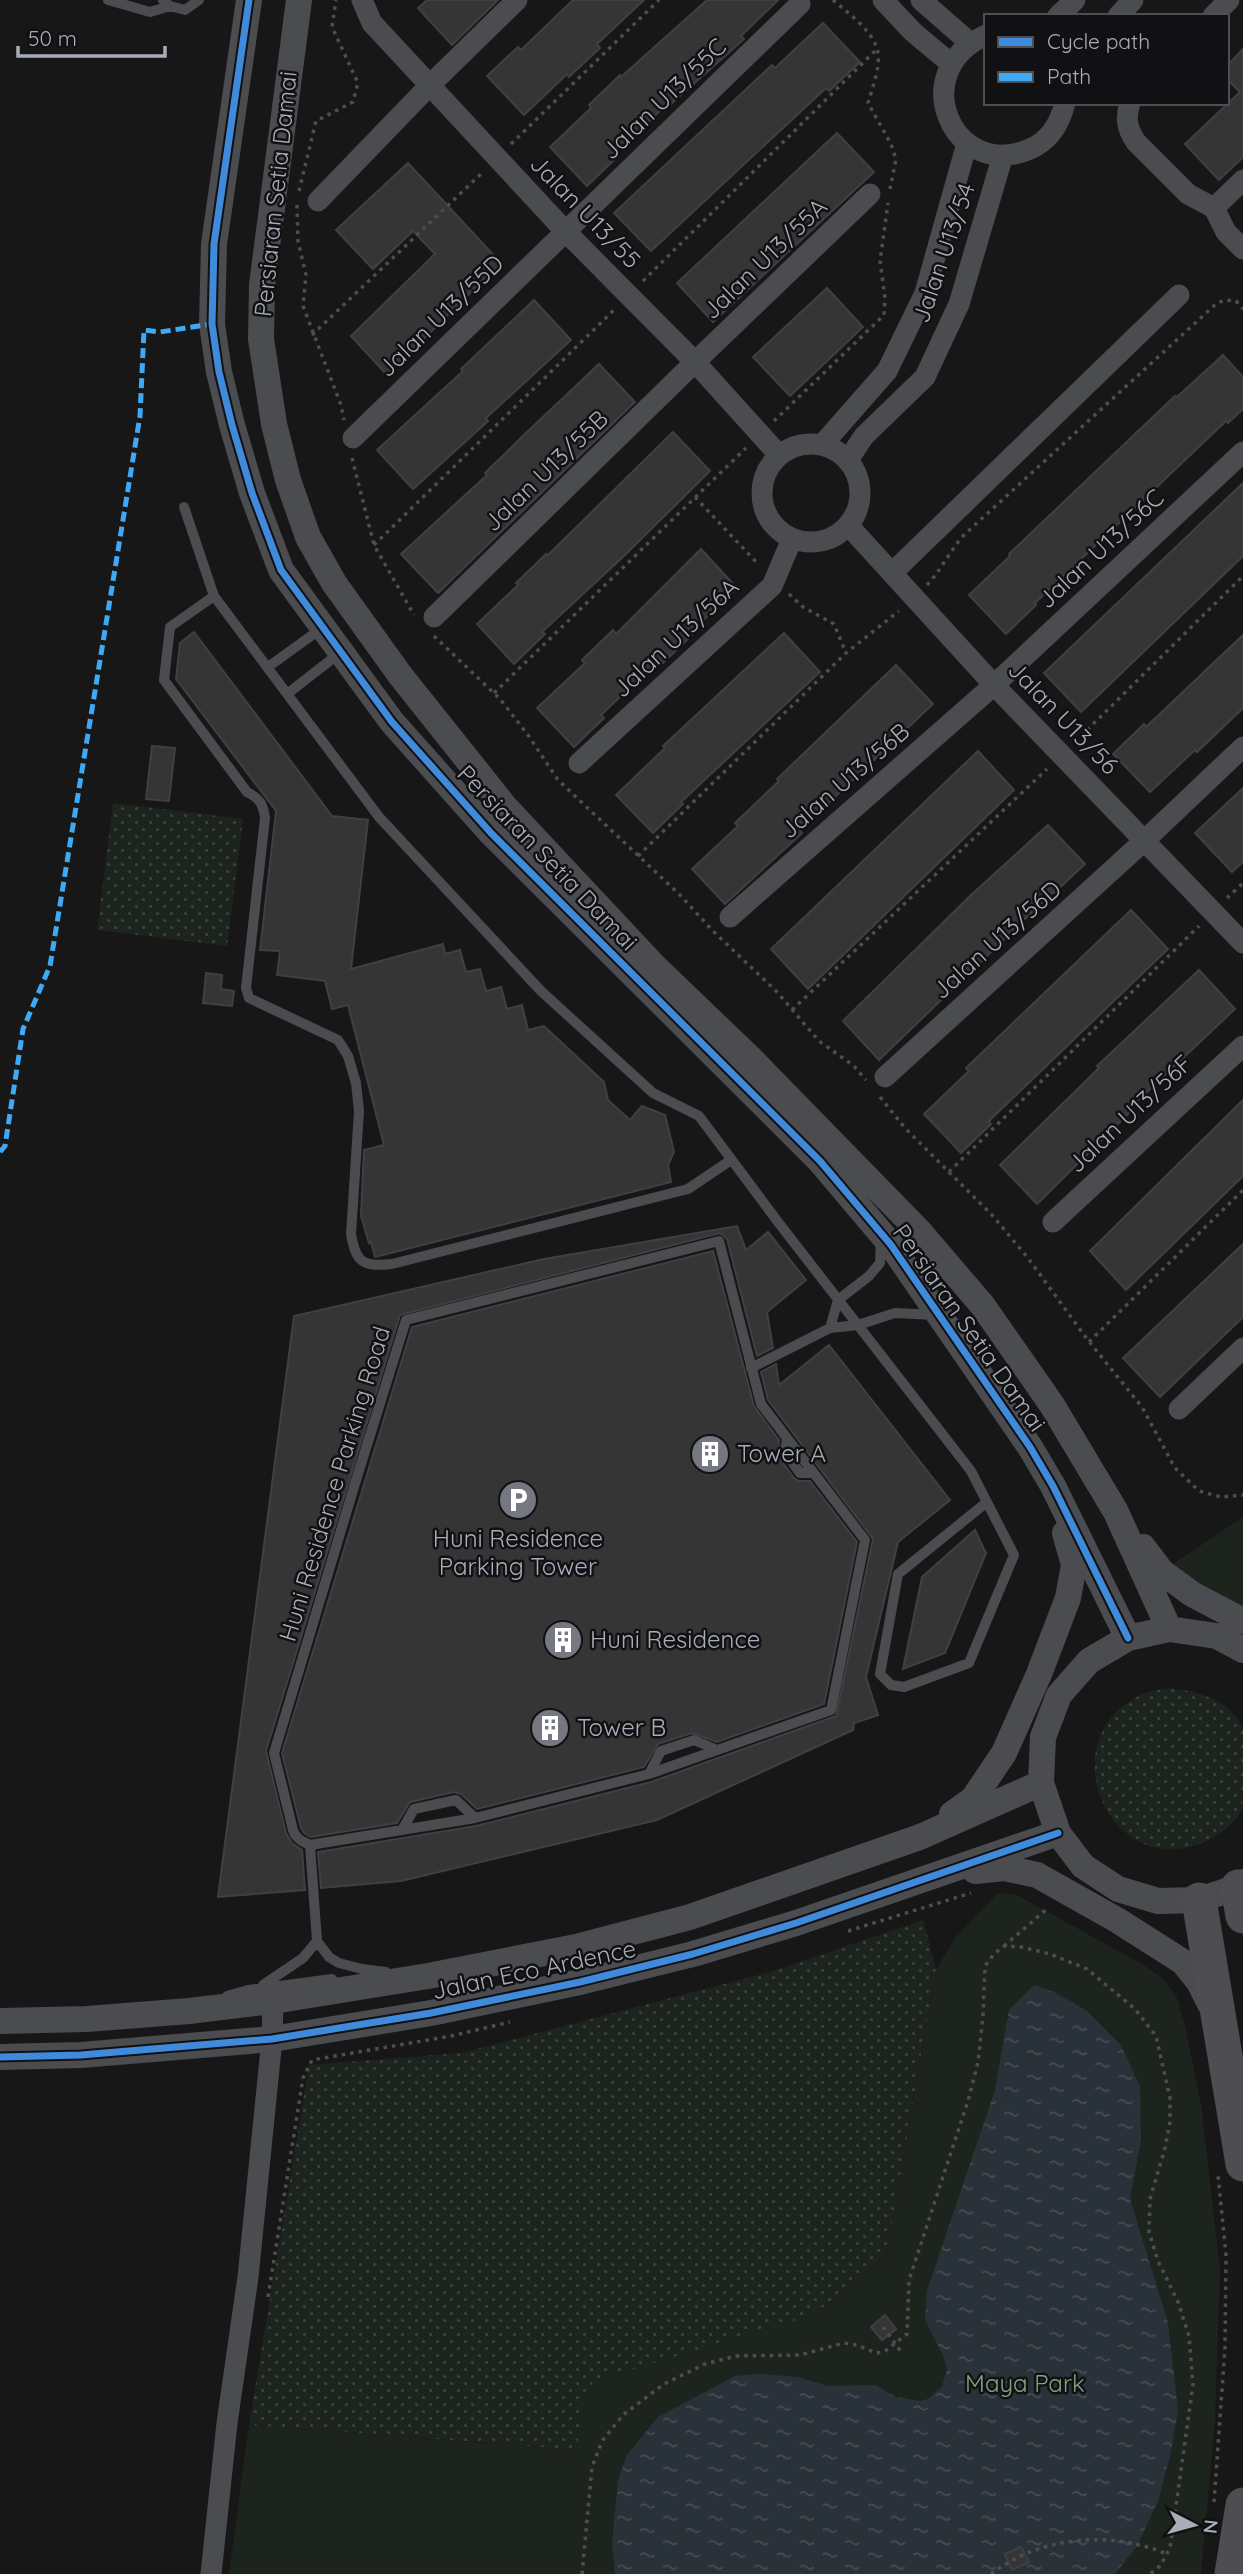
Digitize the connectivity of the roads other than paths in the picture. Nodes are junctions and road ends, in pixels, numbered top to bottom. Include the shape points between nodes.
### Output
1 (108, 0) edge
2 (199, 0) edge
3 (249, 0) edge
4 (299, 0) edge
5 (362, 0) edge
6 (517, 0) edge
7 (883, 0) edge
8 (921, 0) edge
9 (1075, 0) edge
10 (1133, 0) edge
11 (1229, 0) edge
12 (166, 3) edge
13 (800, 4) dead end
14 (1060, 14) edge
15 (1120, 14) edge
16 (1215, 14) edge
17 (978, 39) edge
18 (950, 63) junction
19 (430, 85) junction
20 (1064, 105) edge
21 (1130, 105) edge
22 (967, 143) junction
23 (1003, 155) junction
24 (1243, 180) edge
25 (870, 194) dead end
26 (317, 201) dead end
27 (1214, 208) junction
28 (565, 232) junction
29 (1243, 249) edge
30 (1179, 295) dead end
31 (695, 362) junction
32 (350, 439) road end
33 (822, 445) junction
34 (1243, 452) edge
35 (779, 455) junction
36 (848, 460) junction
37 (184, 507) dead end
38 (848, 525) junction
39 (792, 539) junction
40 (892, 573) junction
41 (214, 596) junction
42 (428, 623) road end
43 (324, 626) junction
44 (341, 652) junction
45 (268, 667) junction
46 (994, 685) junction
47 (287, 694) junction
48 (1243, 747) edge
49 (579, 763) dead end
50 (1144, 841) junction
51 (730, 917) dead end
52 (1243, 943) edge
53 (1243, 1046) edge
54 (878, 1087) road end
55 (731, 1160) junction
56 (1053, 1222) dead end
57 (881, 1234) junction
58 (838, 1300) junction
59 (939, 1315) junction
60 (858, 1325) junction
61 (830, 1328) junction
62 (1243, 1349) edge
63 (751, 1368) junction
64 (1179, 1409) dead end
65 (1053, 1486) junction
66 (987, 1502) junction
67 (1116, 1513) junction
68 (1243, 1621) edge
69 (1169, 1629) junction
70 (1128, 1638) junction
71 (1243, 1650) edge
72 (717, 1750) junction
73 (649, 1774) junction
74 (1041, 1783) junction
75 (475, 1818) junction
76 (402, 1830) junction
77 (1058, 1833) junction
78 (920, 1837) junction
79 (310, 1845) junction
80 (932, 1875) junction
81 (1241, 1895) edge
82 (1199, 1900) junction
83 (317, 1941) junction
84 (558, 1951) junction
85 (386, 1972) junction
86 (266, 1995) junction
87 (0, 2021) edge
88 (1222, 2031) junction
89 (272, 2039) junction
90 (0, 2057) edge
91 (1230, 2170) edge
92 (1229, 2503) edge
93 (211, 2574) edge
94 (1232, 2574) edge

1 - 12 lane via 150,12
2 - 12 lane via 185,10
3 - 43 street, Persiaran Setia Damai via 214,244 212,324 219,372 257,506 281,570
4 - 67 street, Persiaran Setia Damai via 262,285 261,339 274,424 308,537 334,583 400,675 506,808 654,966 919,1231 983,1306 1052,1405
5 - 19 street, Jalan U13/55 via 372,23
6 - 19 street
7 - 18 street
8 - 17 street
9 - 14 street
10 - 15 street
11 - 16 street
13 - 28 street, Jalan U13/55C
17 - 18 street
18 - 22 street via 943,84 944,106 952,127
19 - 26 street
19 - 28 street, Jalan U13/55
20 - 23 street via 1059,122 1036,146
21 - 27 street via 1127,121 1136,142 1188,194
22 - 23 street
22 - 33 street, Jalan U13/54 via 925,293 887,371
23 - 36 street, Jalan U13/54 via 959,304 925,377 864,436
24 - 27 street
25 - 31 street, Jalan U13/55A
27 - 29 street via 1226,232
28 - 31 street, Jalan U13/55
28 - 32 street, Jalan U13/55D
30 - 40 street
31 - 35 street, Jalan U13/55
31 - 42 street, Jalan U13/55B
33 - 35 street via 792,447
33 - 36 street
34 - 46 street, Jalan U13/56C
35 - 39 street via 768,468 762,500 767,517
36 - 38 street via 860,486
37 - 41 lane
38 - 39 street via 822,541
38 - 40 street, Jalan U13/56
39 - 49 street, Jalan U13/56A via 772,586
40 - 46 street, Jalan U13/56
41 - 45 lane
41 - 55 lane via 170,627 164,680 247,792 264,807 246,988 250,998 338,1040 348,1056 359,1111 351,1234 354,1252 366,1264 392,1264 688,1189
43 - 44 street, Persiaran Setia Damai
43 - 45 lane
44 - 47 lane
44 - 57 street, Persiaran Setia Damai via 392,722 491,833 801,1141
45 - 47 lane
46 - 50 street, Jalan U13/56
46 - 51 street, Jalan U13/56B
47 - 55 lane via 379,817 541,991 653,1093 699,1116
48 - 50 street, Jalan U13/56D
50 - 52 street, Jalan U13/56
50 - 54 street, Jalan U13/56D
53 - 56 street, Jalan U13/56F
55 - 58 lane
57 - 58 lane via 880,1263
57 - 59 street, Persiaran Setia Damai
58 - 60 lane
58 - 61 lane
59 - 60 lane via 894,1314
59 - 65 street, Persiaran Setia Damai
60 - 61 lane
60 - 66 lane via 971,1471
61 - 63 lane
62 - 64 street
63 - 72 lane via 761,1404 865,1540 831,1710
63 - 79 lane, Huni Residence Parking Road via 719,1241 406,1321 274,1753 295,1837
65 - 70 street, Persiaran Setia Damai
65 - 78 street via 1074,1565 1068,1598 1004,1753 973,1799
66 - 66 lane via 1014,1555 969,1662 904,1687 891,1685 880,1674 898,1574
67 - 68 street via 1162,1572
67 - 69 street, Persiaran Setia Damai
69 - 70 street
69 - 71 street via 1217,1636
70 - 74 street via 1089,1661 1059,1695 1043,1738
72 - 73 lane
72 - 73 lane via 694,1740 661,1751
73 - 75 lane
74 - 77 street
74 - 78 street, Jalan Eco Ardence
75 - 76 lane
75 - 76 lane via 456,1800 414,1808
76 - 79 lane
77 - 80 street, Jalan Eco Ardence
77 - 82 street via 1083,1866 1118,1889 1158,1900
78 - 80 street
78 - 84 street, Jalan Eco Ardence via 690,1917
79 - 83 lane
80 - 88 street via 1003,1868 1037,1875 1184,1962
80 - 89 street, Jalan Eco Ardence via 681,1957 431,2013
81 - 82 street
82 - 88 highway
83 - 85 lane via 339,1963
83 - 86 lane
84 - 85 lane via 516,1949
84 - 86 street, Jalan Eco Ardence via 428,1976
85 - 86 lane
86 - 87 street, Jalan Eco Ardence via 189,2011
86 - 89 street
88 - 91 highway
89 - 90 street, Jalan Eco Ardence
89 - 93 street
92 - 94 highway

